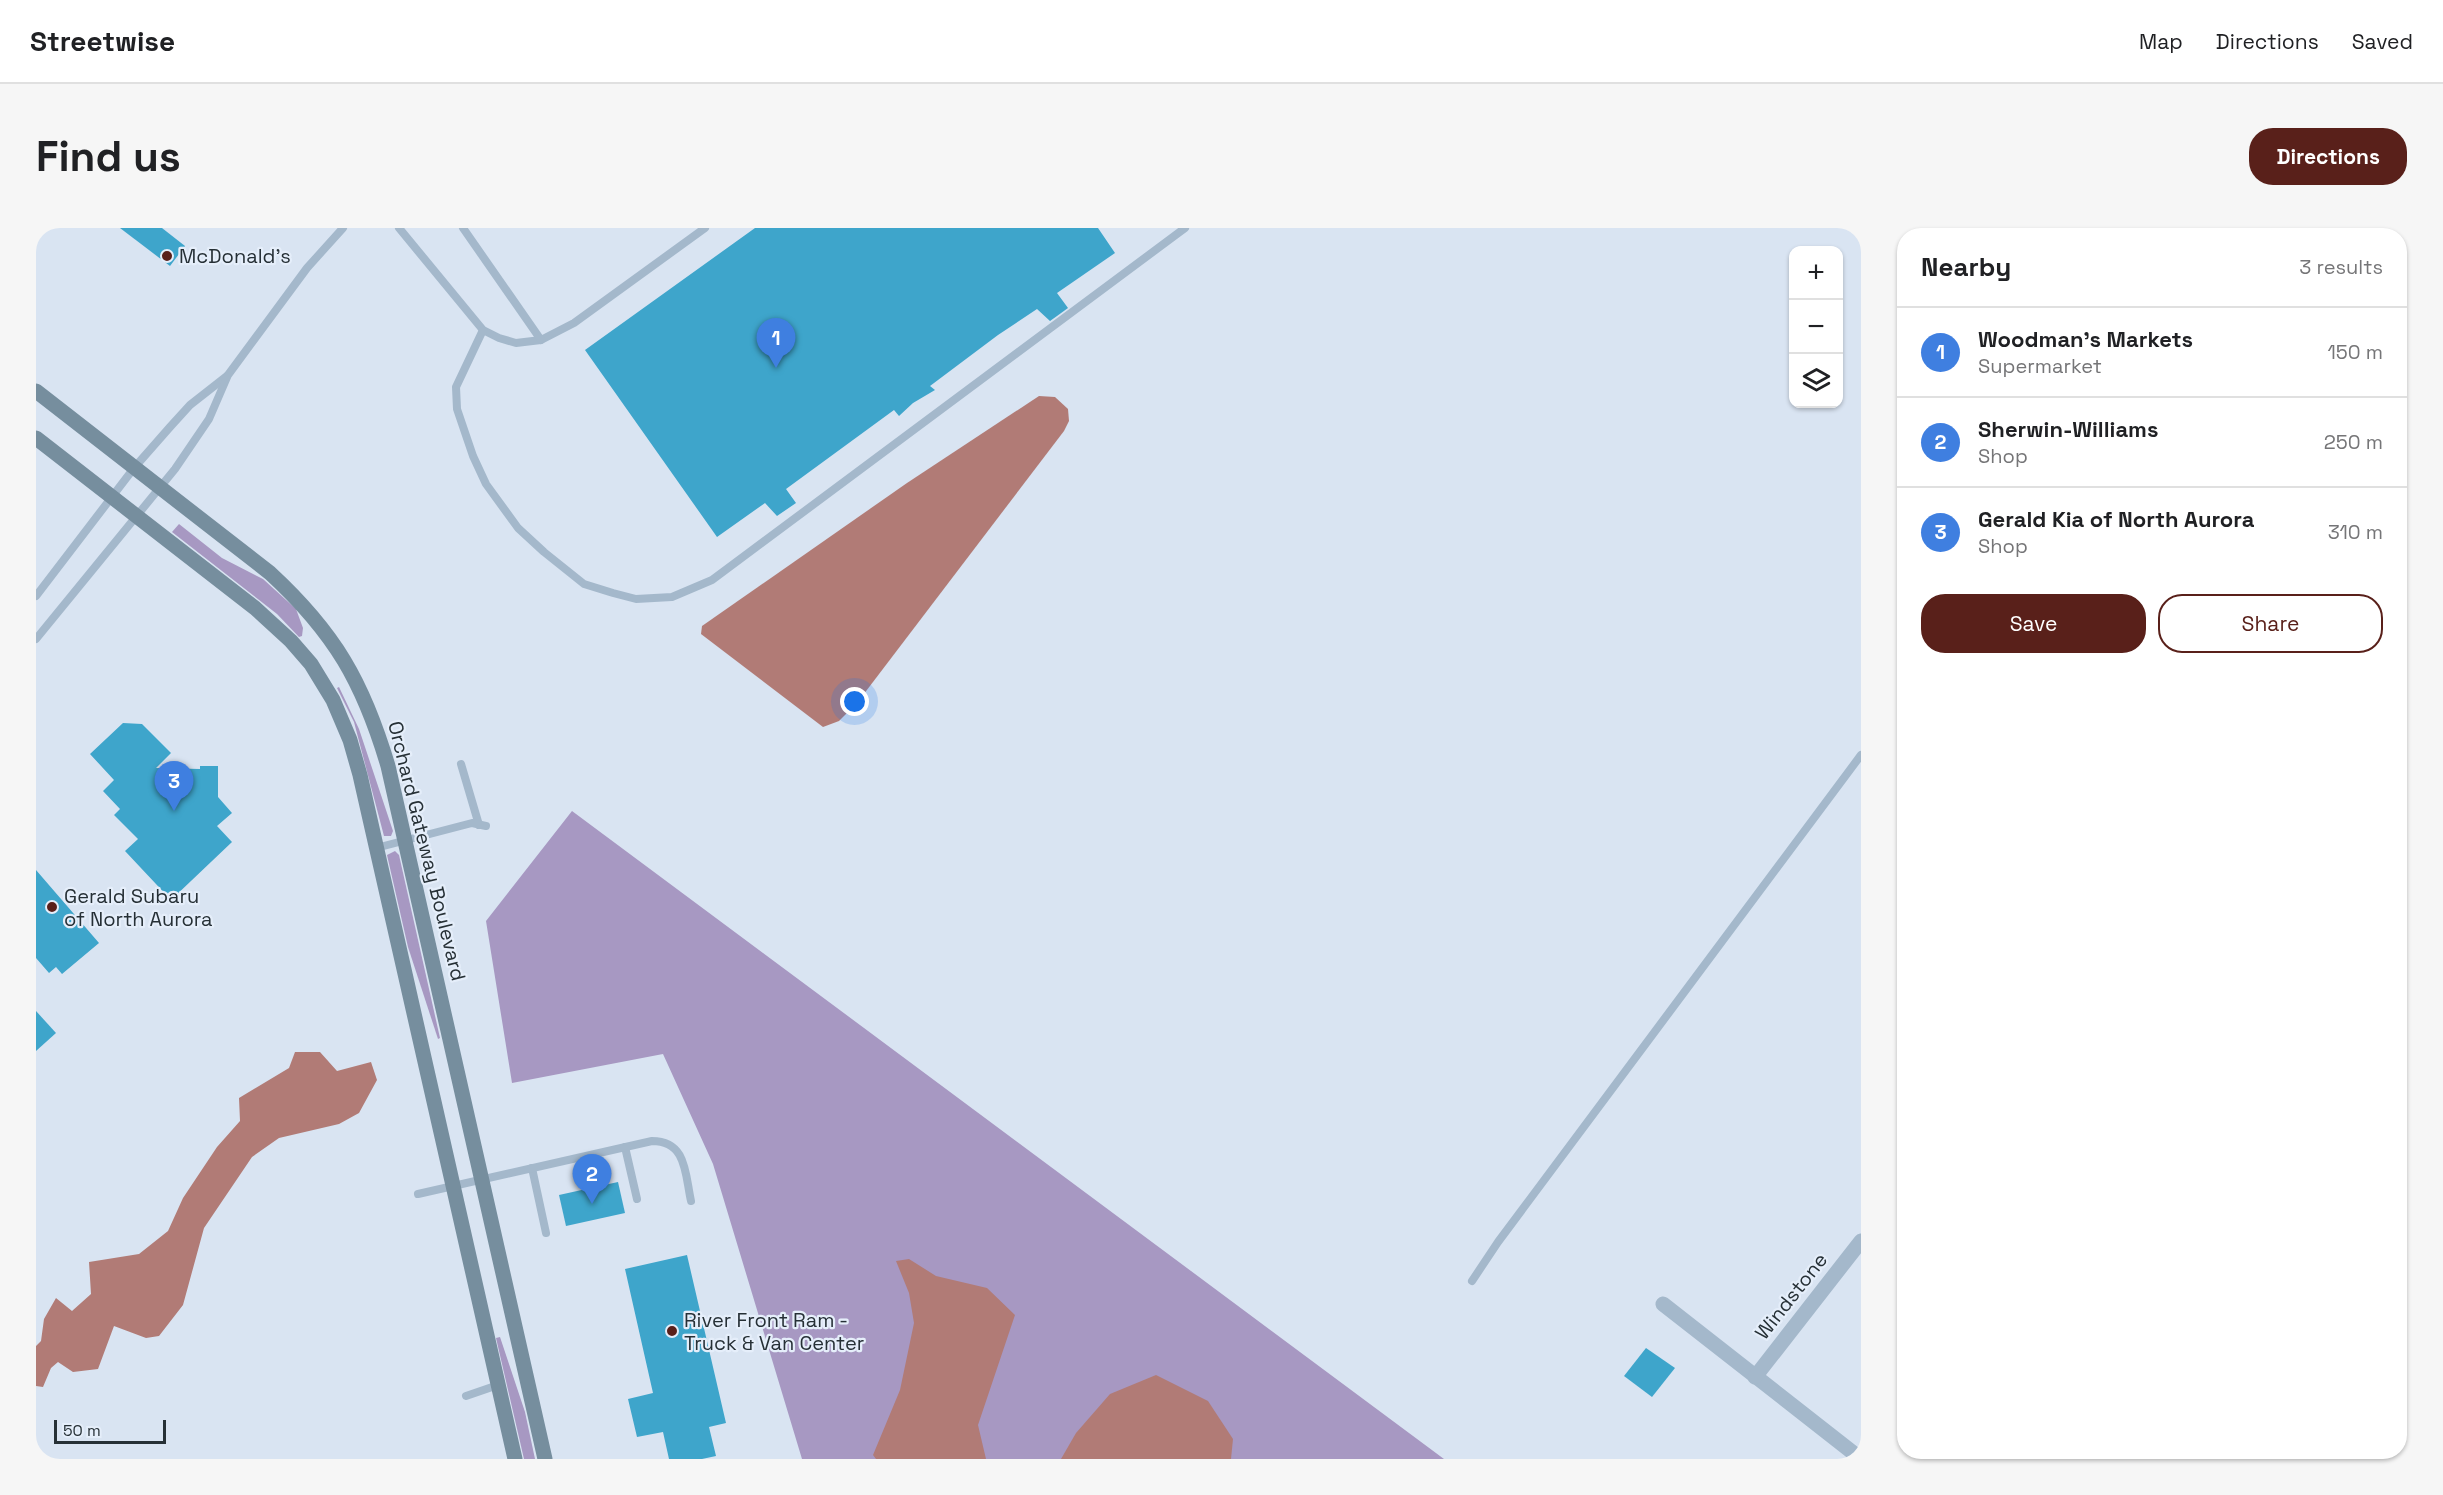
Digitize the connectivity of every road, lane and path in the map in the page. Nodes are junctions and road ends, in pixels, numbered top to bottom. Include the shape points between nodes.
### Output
1 (343, 228) edge
2 (399, 228) edge
3 (463, 228) edge
4 (705, 228) edge
5 (1185, 228) edge
6 (483, 330) junction
7 (541, 340) junction
8 (228, 375) junction
9 (36, 391) edge
10 (36, 438) edge
11 (134, 468) junction
12 (159, 487) junction
13 (112, 496) junction
14 (136, 516) junction
15 (36, 596) edge
16 (36, 639) edge
17 (1861, 755) edge
18 (461, 764) dead end
19 (405, 840) junction
20 (376, 848) junction
21 (625, 1147) junction
22 (532, 1168) junction
23 (481, 1180) junction
24 (453, 1186) junction
25 (418, 1194) dead end
26 (637, 1199) dead end
27 (691, 1201) dead end
28 (546, 1233) dead end
29 (1861, 1241) edge
30 (1472, 1281) dead end
31 (1663, 1305) dead end
32 (1755, 1377) junction
33 (498, 1385) junction
34 (465, 1396) dead end
35 (515, 1459) edge
36 (544, 1459) edge
37 (1861, 1459) edge

1 - 8 lane via 307,268
2 - 6 lane
3 - 7 lane
4 - 7 lane via 574,323
5 - 6 lane via 712,580 672,597 636,599 584,584 518,528 486,484 456,409 456,387
6 - 7 lane via 516,343
8 - 11 lane via 190,405
8 - 12 lane via 195,441
9 - 11 street, Orchard Gateway Boulevard
10 - 13 street
11 - 12 street, Orchard Gateway Boulevard
11 - 13 lane
12 - 14 lane
12 - 19 street, Orchard Gateway Boulevard via 270,573 305,607 337,647 376,725
13 - 14 street
13 - 15 lane
14 - 16 lane
14 - 20 street via 255,608 311,664 333,700 350,740
17 - 30 lane
18 - 19 lane via 482,825 472,823
19 - 20 lane
19 - 23 street, Orchard Gateway Boulevard
20 - 24 street
21 - 22 lane
21 - 26 lane
21 - 27 lane via 665,1141 676,1149
22 - 23 lane
22 - 28 lane
23 - 24 lane
23 - 36 street, Orchard Gateway Boulevard
24 - 25 lane
24 - 33 street
29 - 32 street, Windstone
31 - 32 street
32 - 37 street
33 - 34 lane
33 - 35 street

